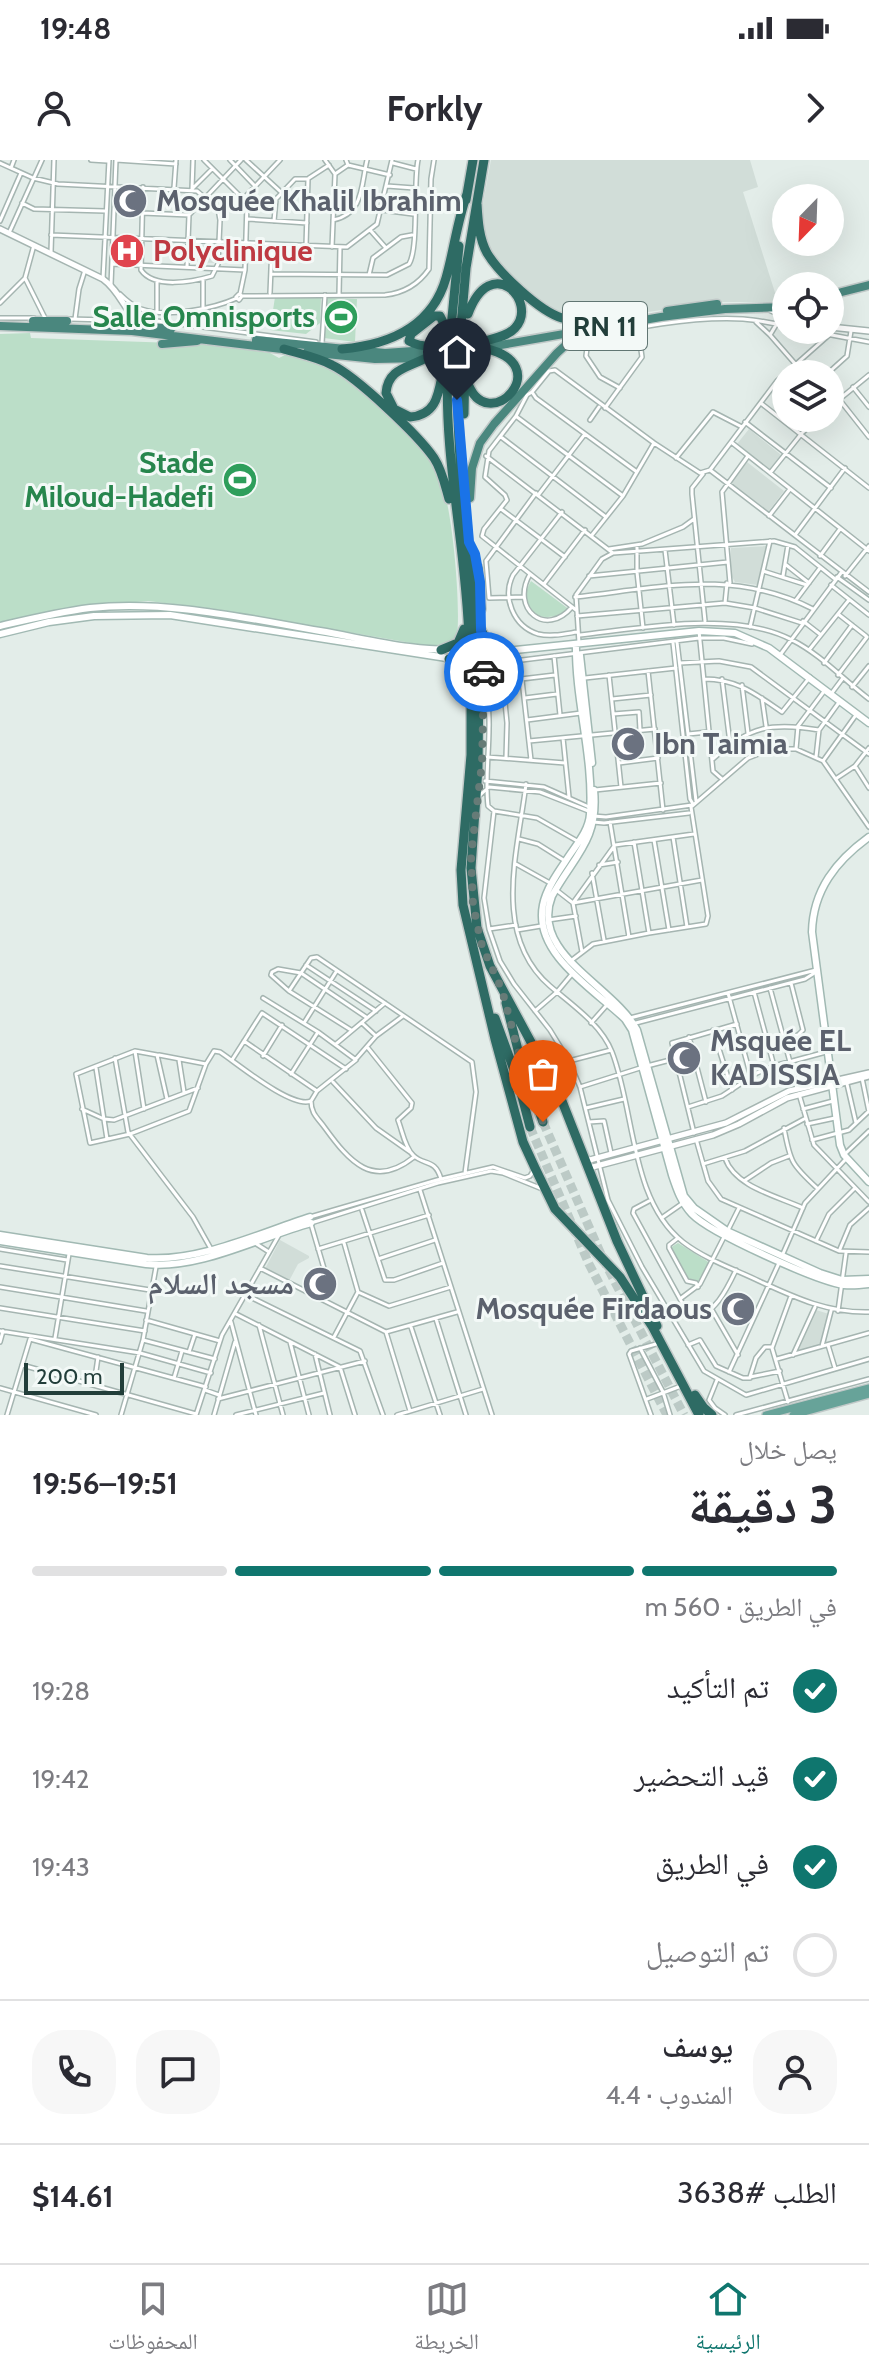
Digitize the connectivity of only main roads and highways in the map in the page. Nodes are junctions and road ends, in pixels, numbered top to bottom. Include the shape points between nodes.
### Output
1 (473, 160) edge
2 (484, 160) edge
3 (467, 194) junction
4 (477, 204) junction
5 (458, 249) junction
6 (466, 268) junction
7 (869, 288) edge
8 (844, 294) edge
9 (772, 308) edge
10 (772, 309) edge
11 (468, 314) junction
12 (605, 321) junction
13 (0, 322) edge
14 (444, 324) junction
15 (636, 325) junction
16 (458, 339) junction
17 (232, 342) junction
18 (162, 344) dead end
19 (484, 345) junction
20 (284, 349) junction
21 (340, 349) junction
22 (426, 358) junction
23 (451, 367) junction
24 (464, 374) junction
25 (470, 498) junction
26 (455, 516) junction
27 (467, 516) junction
28 (464, 540) junction
29 (131, 610) junction
30 (0, 626) edge
31 (464, 629) junction
32 (481, 630) junction
33 (673, 630) junction
34 (0, 634) edge
35 (675, 642) road end
36 (578, 643) junction
37 (474, 646) junction
38 (441, 650) junction
39 (499, 652) junction
40 (449, 659) junction
41 (484, 660) junction
42 (466, 662) junction
43 (478, 676) junction
44 (580, 679) junction
45 (869, 723) edge
46 (587, 735) junction
47 (473, 802) junction
48 (593, 814) junction
49 (869, 837) edge
50 (554, 887) junction
51 (547, 923) junction
52 (576, 970) junction
53 (807, 979) road end
54 (818, 982) junction
55 (482, 985) junction
56 (502, 990) junction
57 (629, 1021) junction
58 (543, 1122) tunnel mouth
59 (530, 1127) tunnel mouth
60 (667, 1144) junction
61 (869, 1182) edge
62 (310, 1220) road end
63 (283, 1228) junction
64 (726, 1234) junction
65 (0, 1235) edge
66 (0, 1241) edge
67 (69, 1253) junction
68 (157, 1262) junction
69 (869, 1282) edge
70 (869, 1391) edge
71 (790, 1408) edge
72 (712, 1413) edge
73 (699, 1415) edge
74 (766, 1415) edge

1 - 3 highway
2 - 4 highway
3 - 5 highway
3 - 21 highway via 446,279 428,313 396,337
4 - 6 highway
4 - 12 highway via 486,252 532,299 566,319
5 - 14 highway
5 - 16 highway
6 - 11 highway
6 - 16 highway
7 - 8 highway
9 - 15 highway, RN 11 via 712,310
10 - 12 highway, RN 11 via 696,306
11 - 16 highway
11 - 19 highway via 477,293 487,286 503,285 518,296 522,312 517,325
12 - 19 highway, RN 11
13 - 17 highway, RN 11
13 - 21 highway, RN 11 via 146,326
14 - 16 highway
14 - 16 highway via 434,316 409,341 427,346
15 - 19 highway, RN 11
15 - 25 highway via 574,339 557,353 480,443
16 - 19 highway, RN 11
16 - 21 highway, RN 11 via 407,353
16 - 23 highway, bridge
16 - 23 highway
17 - 18 highway
17 - 20 highway, RN 11
19 - 22 highway, RN 11
19 - 24 highway via 511,360 518,376 515,390 502,401 483,402
20 - 22 highway, RN 11 via 365,359
20 - 26 highway via 343,372 415,437 439,468
22 - 23 highway via 392,375 386,393 394,409 410,417 435,404
23 - 24 highway
23 - 26 highway via 449,451
23 - 27 highway
24 - 25 highway
25 - 27 highway
26 - 28 highway
27 - 28 highway
28 - 31 highway
28 - 32 highway via 475,554
28 - 37 highway
29 - 30 main road via 92,608
29 - 34 main road
29 - 38 main road via 192,609
29 - 40 main road
31 - 37 highway
31 - 38 highway via 458,643
32 - 37 highway
32 - 39 highway
33 - 35 main road
33 - 36 main road
33 - 45 main road via 735,633 769,648
36 - 39 main road
36 - 44 main road
37 - 38 main road
37 - 39 main road
37 - 41 main road
37 - 42 main road via 463,655
39 - 41 main road
39 - 43 highway
40 - 42 main road
40 - 43 highway
41 - 42 main road via 477,665
41 - 43 highway
42 - 43 highway
43 - 47 highway
43 - 47 highway
43 - 47 highway via 483,779
44 - 46 main road
44 - 46 main road
46 - 48 main road
47 - 55 highway via 461,881
47 - 56 highway via 474,917
48 - 50 main road
48 - 50 main road via 584,845
49 - 54 main road via 836,866 820,892 812,922
50 - 51 main road via 543,905
51 - 52 main road via 559,951
51 - 52 main road via 553,950
52 - 57 main road
52 - 57 main road
53 - 54 main road
54 - 61 main road via 837,1134 845,1156
55 - 59 highway
55 - 73 highway via 523,1142 546,1192 567,1223 620,1277
56 - 58 highway
56 - 72 highway via 560,1096 656,1323 699,1401
57 - 60 main road
60 - 64 main road via 684,1196
60 - 64 main road via 683,1203 703,1224
62 - 63 main road
63 - 68 main road
63 - 68 main road via 191,1262
64 - 69 main road via 842,1282
65 - 67 main road
66 - 67 main road
67 - 68 main road
70 - 71 main road
71 - 74 main road

